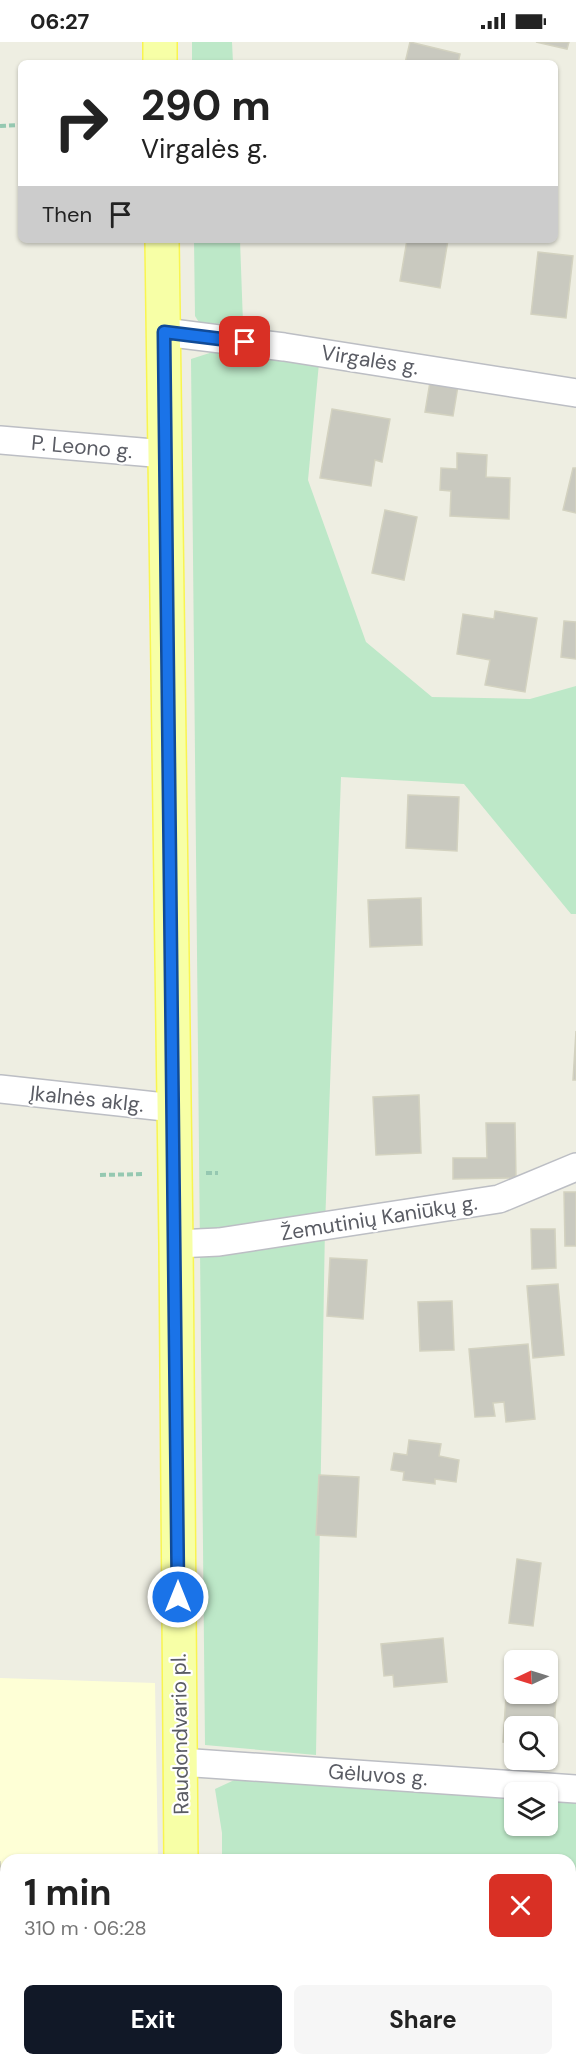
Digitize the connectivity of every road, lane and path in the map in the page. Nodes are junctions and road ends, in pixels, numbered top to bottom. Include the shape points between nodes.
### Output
1 (160, 42) edge
2 (160, 60) edge
3 (18, 125) edge
4 (0, 126) edge
5 (162, 243) edge
6 (164, 332) junction
7 (576, 393) edge
8 (0, 440) edge
9 (165, 454) junction
10 (0, 1089) edge
11 (174, 1108) junction
12 (576, 1167) edge
13 (176, 1244) junction
14 (180, 1762) junction
15 (576, 1789) edge
16 (181, 1854) edge

1 - 2 main road
3 - 4 path
5 - 6 main road, Raudondvario pl.
6 - 7 street, Virgalės g.
6 - 9 main road, Raudondvario pl.
8 - 9 street, P. Leono g.
9 - 11 main road, Raudondvario pl.
10 - 11 street, Įkalnės aklg.
11 - 13 main road, Raudondvario pl.
12 - 13 street, Žemutinių Kaniūkų g. via 499,1199 219,1242
13 - 14 main road, Raudondvario pl.
14 - 15 street, Gėluvos g.
14 - 16 main road, Raudondvario pl.

